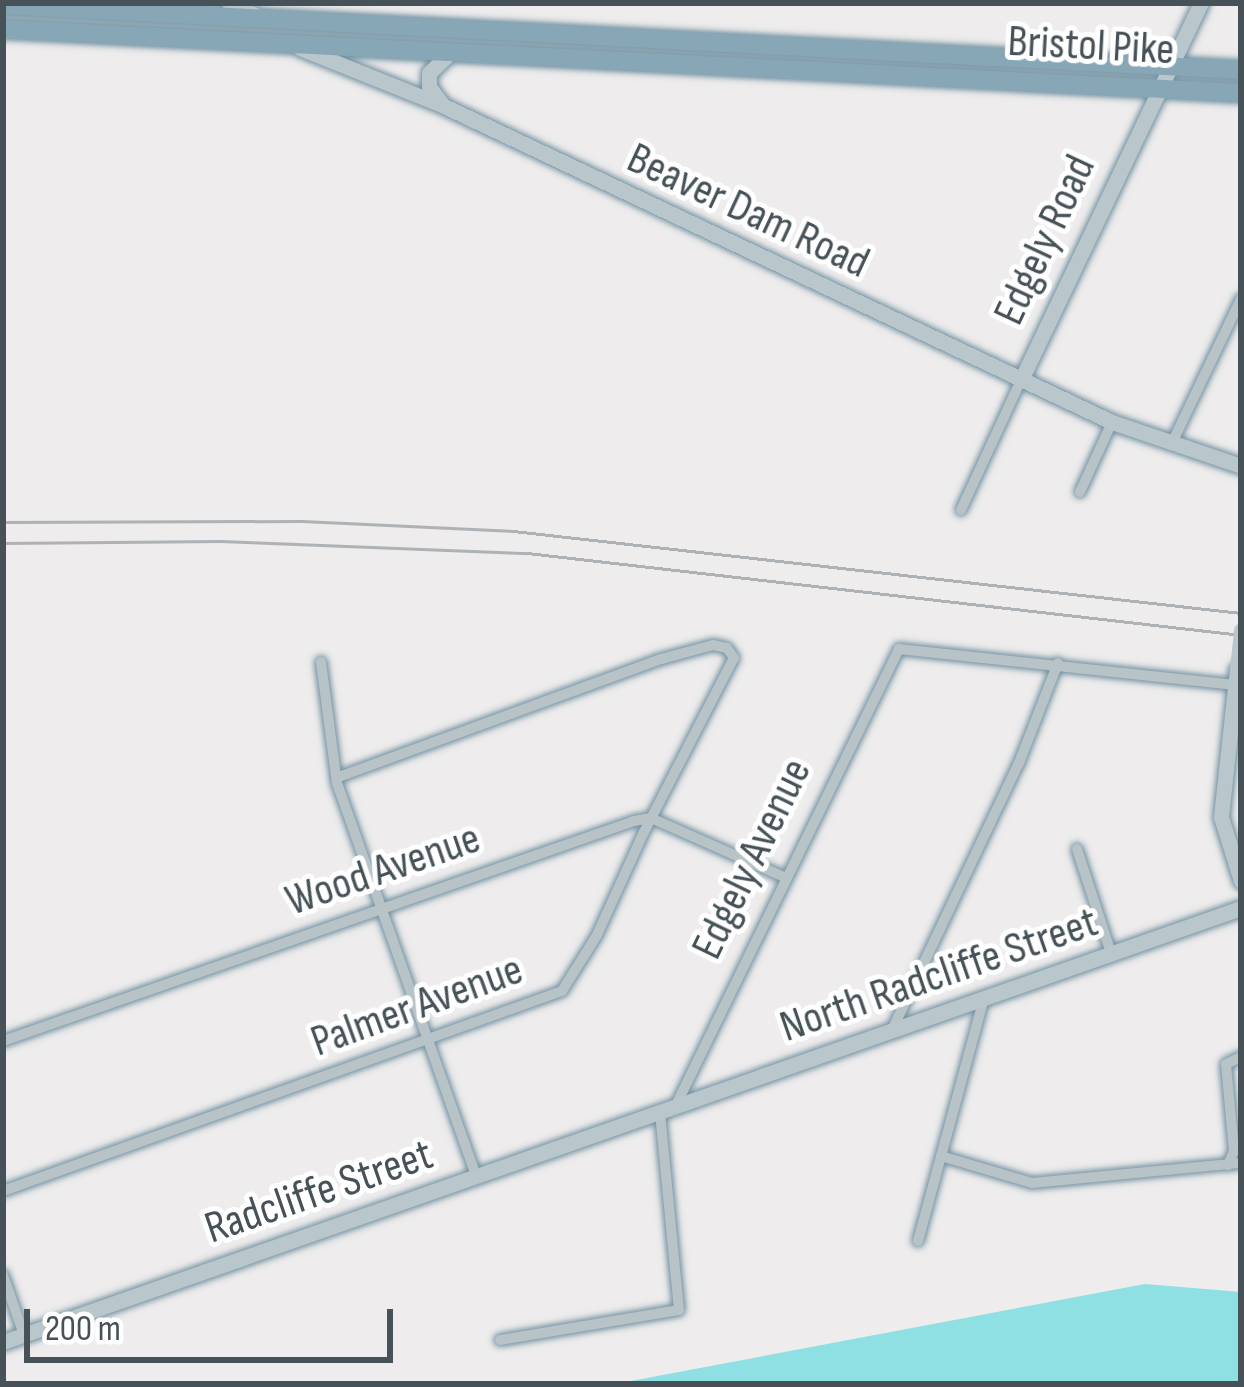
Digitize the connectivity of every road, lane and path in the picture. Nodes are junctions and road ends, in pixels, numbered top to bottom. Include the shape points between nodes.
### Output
1 (229, 3) edge
2 (1201, 3) edge
3 (3, 5) edge
4 (70, 6) edge
5 (268, 19) junction
6 (3, 28) edge
7 (286, 43) junction
8 (452, 52) junction
9 (1171, 66) junction
10 (1241, 70) edge
11 (1157, 89) junction
12 (1241, 93) edge
13 (444, 106) junction
14 (1241, 299) edge
15 (1021, 380) junction
16 (1112, 422) junction
17 (1171, 445) junction
18 (1241, 466) edge
19 (1080, 492) dead end
20 (961, 510) dead end
21 (1241, 631) edge
22 (321, 662) dead end
23 (1058, 663) junction
24 (1236, 677) junction
25 (339, 777) junction
26 (651, 818) junction
27 (1077, 849) dead end
28 (784, 877) junction
29 (1241, 880) edge
30 (383, 908) junction
31 (1241, 908) edge
32 (1112, 953) junction
33 (984, 998) junction
34 (892, 1030) junction
35 (3, 1041) edge
36 (429, 1041) junction
37 (1241, 1057) edge
38 (668, 1108) junction
39 (941, 1156) junction
40 (1235, 1164) edge
41 (476, 1175) junction
42 (3, 1191) edge
43 (918, 1241) dead end
44 (3, 1275) edge
45 (24, 1335) junction
46 (500, 1340) dead end
47 (3, 1342) edge

1 - 5 street
2 - 9 street, Edgely Road
3 - 4 highway, Bristol Pike
4 - 5 highway, Bristol Pike
5 - 9 highway, Bristol Pike
6 - 7 highway, Bristol Pike
7 - 8 highway, Bristol Pike
7 - 13 street, Beaver Dam Road
8 - 11 highway, Bristol Pike
8 - 13 street via 428,80
9 - 10 highway, Bristol Pike
9 - 11 street, Edgely Road
11 - 12 highway, Bristol Pike
11 - 15 street, Edgely Road
13 - 15 street, Beaver Dam Road
14 - 17 street
15 - 16 street, Beaver Dam Road
15 - 20 street, Edgely Road
16 - 17 street, Beaver Dam Road
16 - 19 street
17 - 18 street, Beaver Dam Road
21 - 24 street, bridge
22 - 25 street
23 - 24 street
23 - 28 street, Edgely Avenue via 899,649
23 - 34 street
24 - 29 street via 1222,817
25 - 26 street, Palmer Avenue via 661,658 712,645 731,652 729,676
25 - 30 street
26 - 28 street
26 - 30 street, Wood Avenue
26 - 36 street, Palmer Avenue via 572,981 547,999
27 - 32 street
28 - 38 street, Edgely Avenue
30 - 35 street, Wood Avenue
30 - 36 street
31 - 32 street, North Radcliffe Street
32 - 33 street, North Radcliffe Street
33 - 34 street, North Radcliffe Street
33 - 39 street
34 - 38 street, North Radcliffe Street
36 - 41 street
36 - 42 street, Palmer Avenue
37 - 40 street via 1226,1064
38 - 41 street, Radcliffe Street
38 - 46 street via 679,1310
39 - 40 street via 1032,1183
39 - 43 street
41 - 45 street, Radcliffe Street
44 - 45 street
45 - 47 street, Radcliffe Street

